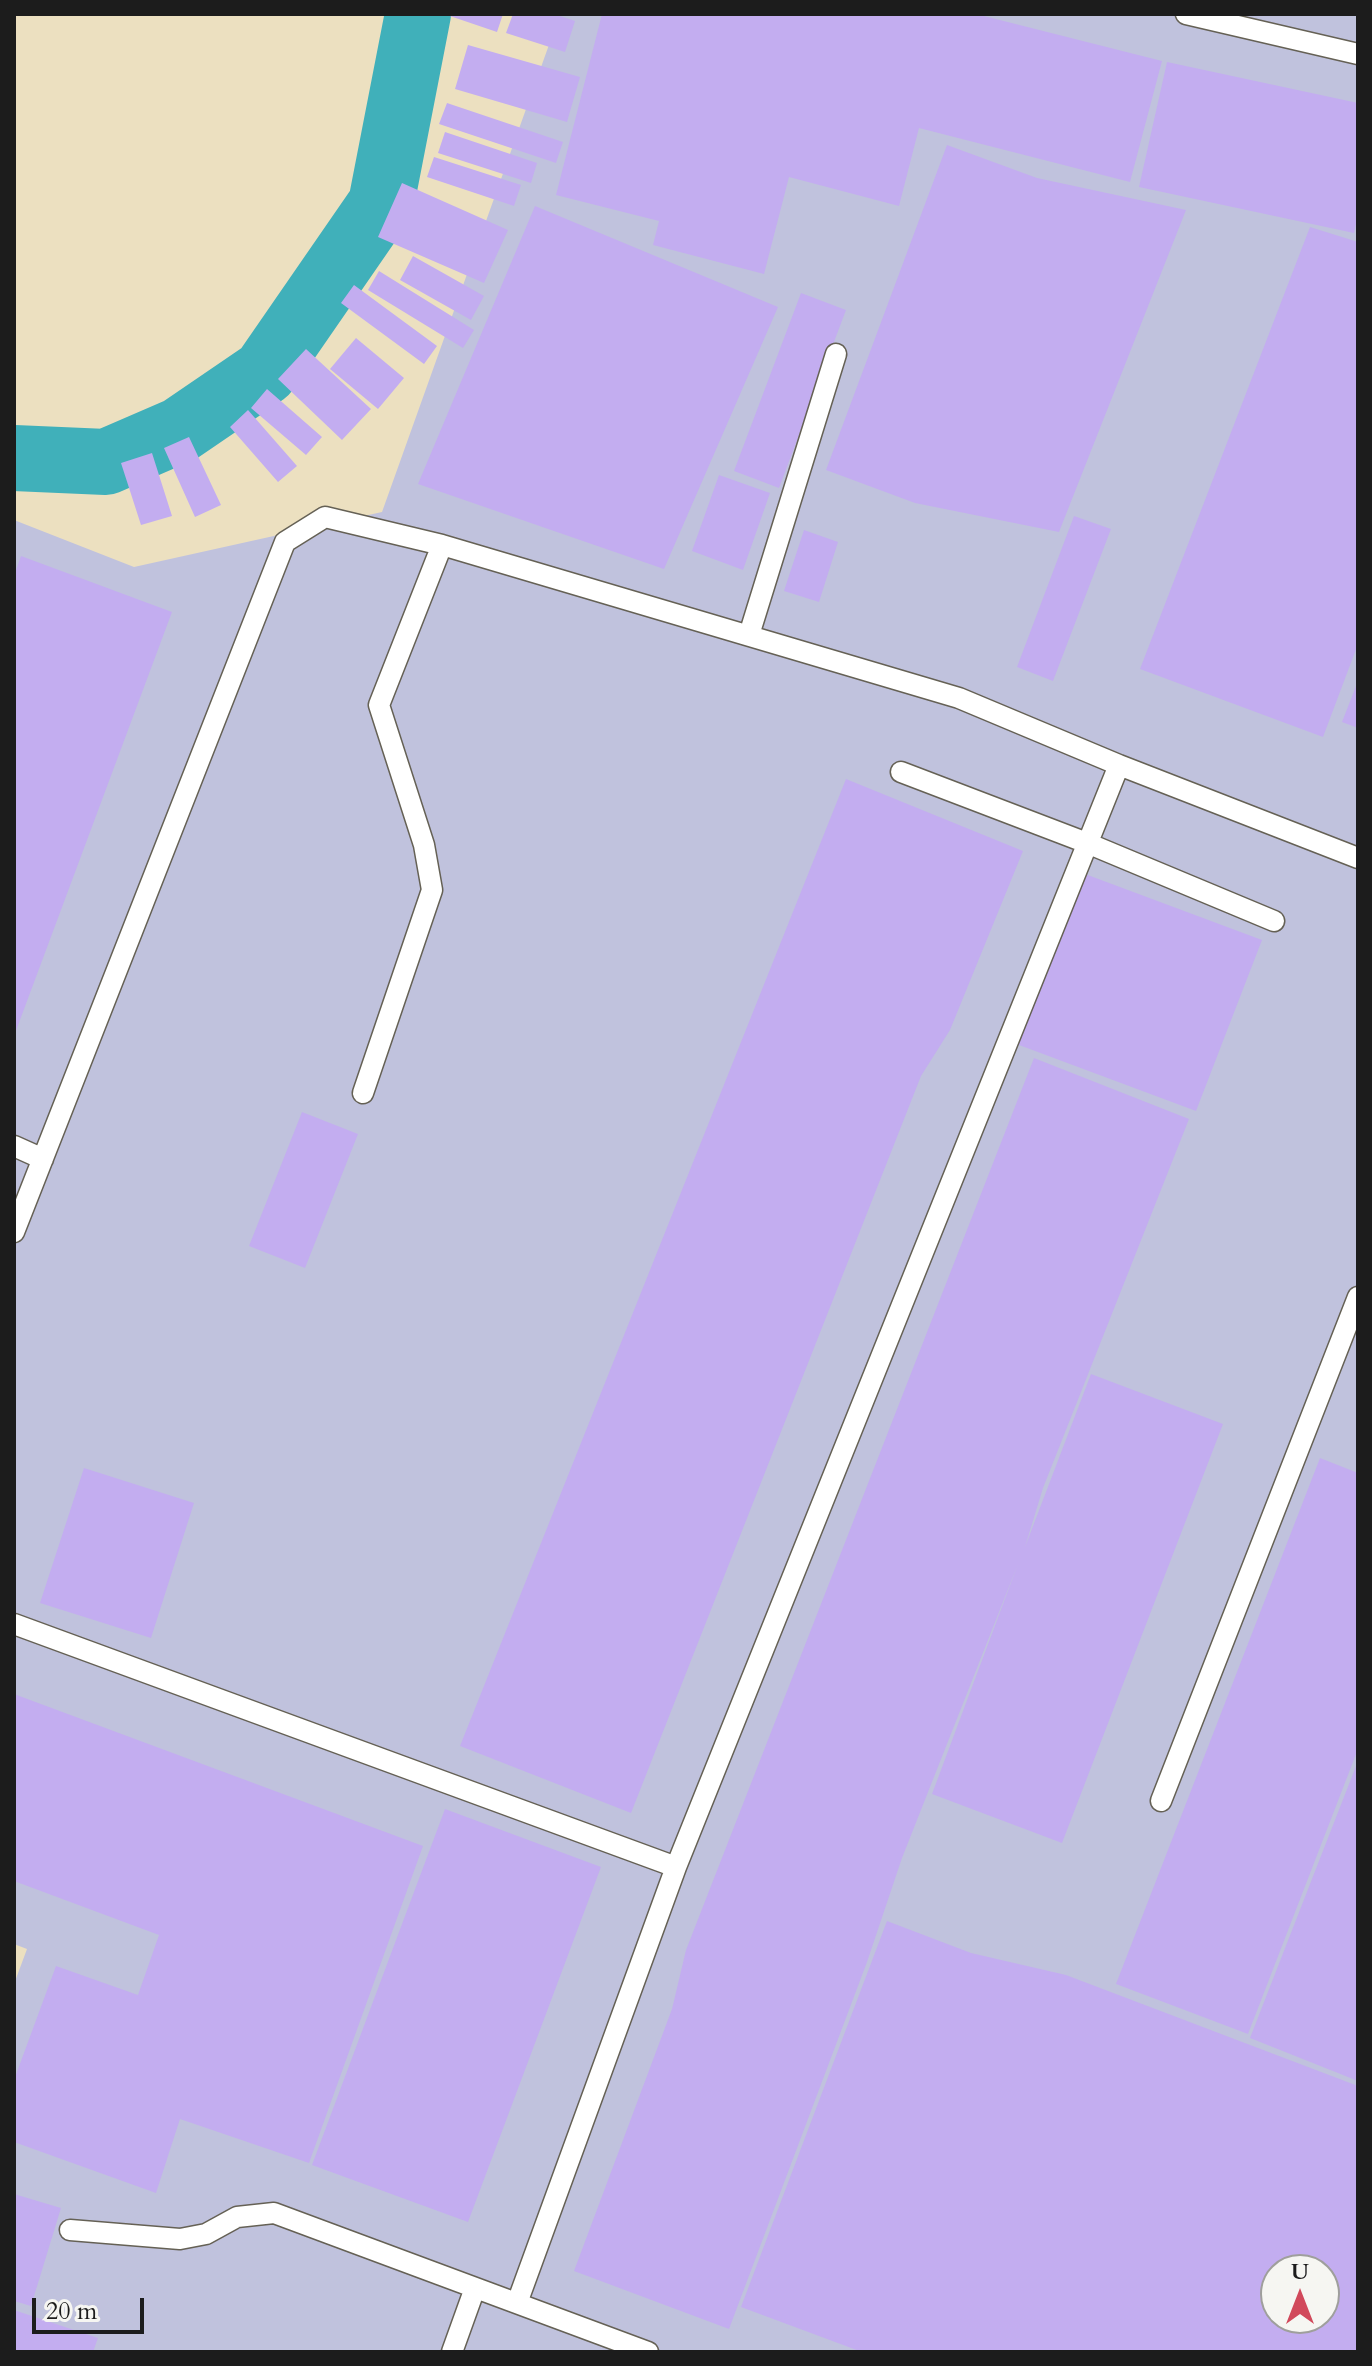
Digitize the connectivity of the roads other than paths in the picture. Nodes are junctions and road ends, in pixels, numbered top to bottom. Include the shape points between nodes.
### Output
1 (1186, 14) edge
2 (1358, 54) edge
3 (836, 354) dead end
4 (442, 545) junction
5 (749, 635) junction
6 (1119, 765) junction
7 (901, 772) dead end
8 (1087, 843) junction
9 (1358, 858) edge
10 (1274, 921) dead end
11 (363, 1093) dead end
12 (14, 1146) edge
13 (43, 1159) junction
14 (14, 1232) edge
15 (1358, 1297) edge
16 (14, 1624) edge
17 (1161, 1801) dead end
18 (676, 1867) junction
19 (70, 2230) dead end
20 (475, 2288) junction
21 (517, 2303) junction
22 (452, 2352) edge
23 (648, 2352) edge

1 - 2 lane
3 - 5 lane
4 - 5 lane
4 - 11 lane via 379,705 424,845 432,890
4 - 13 lane via 325,517 285,542
5 - 6 lane via 959,698
6 - 8 lane
6 - 9 lane
7 - 8 lane
8 - 10 lane
8 - 18 lane
12 - 13 lane
13 - 14 lane
15 - 17 lane
16 - 18 lane
18 - 21 lane
19 - 20 lane via 180,2239 206,2234 237,2217 274,2213
20 - 21 lane
20 - 22 lane
21 - 23 lane

